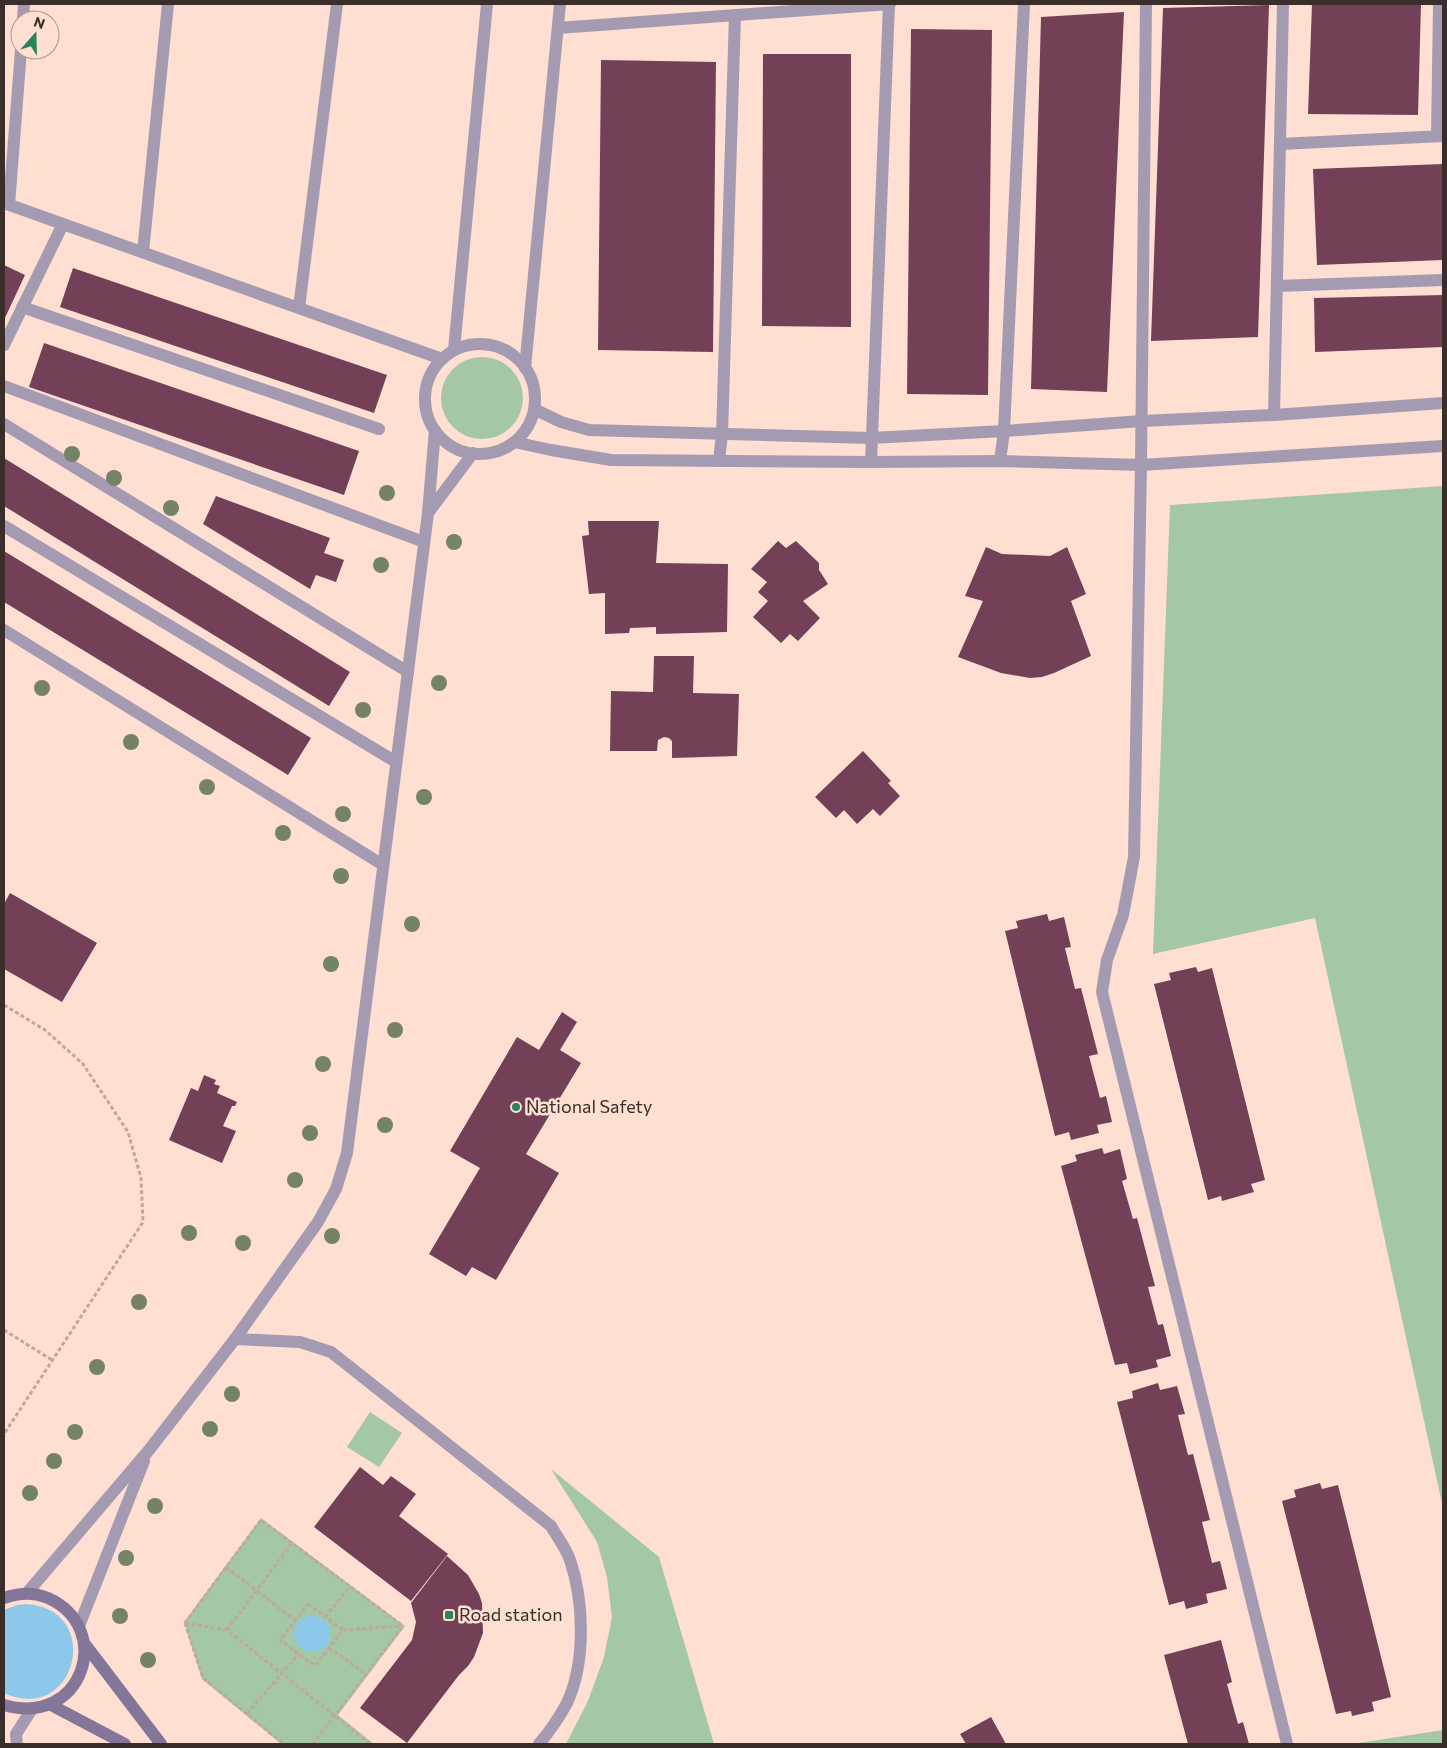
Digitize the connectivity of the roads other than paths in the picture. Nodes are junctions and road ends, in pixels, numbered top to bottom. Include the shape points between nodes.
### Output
1 (168, 4) edge
2 (337, 4) edge
3 (487, 4) edge
4 (560, 4) edge
5 (890, 4) edge
6 (1024, 4) edge
7 (1146, 4) edge
8 (1283, 4) edge
9 (1439, 4) edge
10 (735, 15) junction
11 (558, 28) junction
12 (20, 60) edge
13 (1440, 136) edge
14 (1280, 144) junction
15 (7, 204) edge
16 (63, 224) junction
17 (143, 252) junction
18 (1443, 280) edge
19 (1277, 286) junction
20 (22, 307) junction
21 (299, 308) junction
22 (4, 344) edge
23 (454, 350) junction
24 (442, 359) junction
25 (525, 368) junction
26 (4, 386) edge
27 (1443, 403) edge
28 (534, 409) junction
29 (1274, 415) junction
30 (1142, 421) junction
31 (4, 424) edge
32 (379, 429) dead end
33 (435, 430) junction
34 (1004, 431) junction
35 (722, 434) junction
36 (871, 438) junction
37 (514, 442) junction
38 (1443, 446) edge
39 (473, 453) junction
40 (719, 461) junction
41 (1000, 461) junction
42 (871, 462) junction
43 (1141, 465) junction
44 (428, 514) junction
45 (4, 526) edge
46 (424, 542) junction
47 (4, 630) edge
48 (408, 672) junction
49 (396, 762) junction
50 (383, 865) junction
51 (235, 1339) junction
52 (149, 1450) junction
53 (27, 1593) junction
54 (6, 1595) edge
55 (78, 1626) junction
56 (84, 1643) junction
57 (51, 1704) junction
58 (4, 1705) edge
59 (32, 1710) junction
60 (17, 1744) edge
61 (125, 1744) edge
62 (161, 1744) edge
63 (539, 1744) edge
64 (1287, 1744) edge

1 - 17 street
2 - 21 street
3 - 23 street
4 - 11 street
5 - 10 street
5 - 36 street
6 - 34 street
7 - 30 street
8 - 14 street
9 - 13 street
10 - 11 street
10 - 35 street
11 - 25 street
12 - 15 street
13 - 14 street
14 - 19 street
15 - 16 street
16 - 17 street
16 - 20 street
17 - 21 street
18 - 19 street
19 - 29 street
20 - 22 street
20 - 32 street
21 - 24 street
23 - 24 street
23 - 25 street via 485,344 501,348
24 - 33 street via 426,386 428,416
25 - 28 street via 533,388
26 - 46 street
27 - 29 street
28 - 35 street via 561,422 589,430
28 - 37 street via 526,429
29 - 30 street
30 - 34 street
30 - 43 street
31 - 48 street
33 - 39 street via 445,442
33 - 44 street
34 - 36 street
34 - 41 street
35 - 36 street
35 - 40 street
36 - 42 street
37 - 39 street via 492,453
37 - 40 street via 611,460
38 - 43 street
39 - 44 street
40 - 42 street
41 - 42 street
41 - 43 street
43 - 64 street via 1134,858 1123,915 1106,960 1102,992
44 - 46 street
45 - 49 street
46 - 48 street
47 - 50 street
48 - 49 street
49 - 50 street
50 - 51 street via 347,1153 339,1180 318,1222
51 - 52 street
51 - 63 street via 300,1342 331,1352 551,1526 569,1559 578,1595 581,1634 576,1674 567,1702
52 - 53 street
52 - 55 street
53 - 54 main road
53 - 55 main road via 57,1602
55 - 56 main road
56 - 57 main road via 81,1672 74,1685
56 - 62 main road
57 - 59 main road
57 - 61 main road
58 - 59 main road
59 - 60 street via 16,1734

